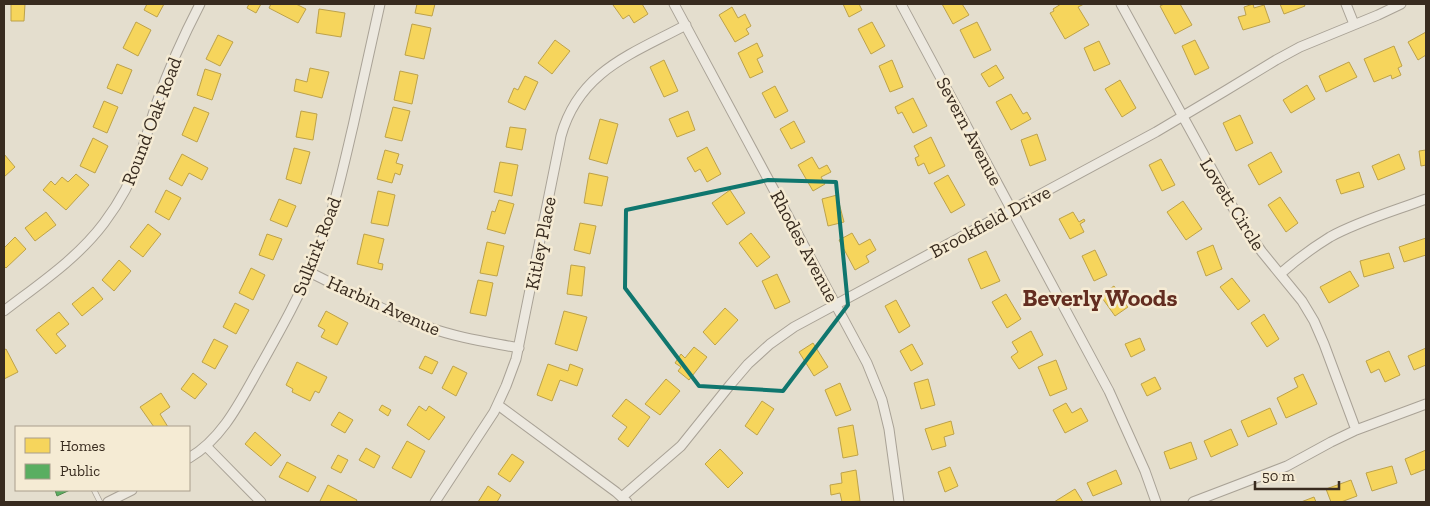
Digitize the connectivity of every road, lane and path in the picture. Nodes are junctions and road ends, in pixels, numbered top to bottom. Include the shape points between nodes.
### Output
1 (200, 4) edge
2 (380, 4) edge
3 (674, 4) edge
4 (901, 4) edge
5 (1121, 4) edge
6 (1346, 4) edge
7 (1401, 4) edge
8 (1354, 24) junction
9 (686, 25) junction
10 (1182, 116) junction
11 (1426, 200) edge
12 (1012, 209) junction
13 (309, 272) junction
14 (1280, 274) junction
15 (836, 304) junction
16 (4, 311) edge
17 (519, 348) junction
18 (1426, 404) edge
19 (498, 405) junction
20 (1356, 430) junction
21 (206, 446) junction
22 (190, 457) edge
23 (128, 495) edge
24 (624, 500) edge
25 (113, 501) edge
26 (261, 502) edge
27 (435, 502) edge
28 (898, 502) edge
29 (1156, 502) edge
30 (1193, 502) edge

1 - 16 street, Round Oak Road via 158,99 136,168 116,205 84,246
2 - 13 street, Sulkirk Road via 335,202
3 - 9 street, Rhodes Avenue
4 - 12 street, Severn Avenue
5 - 10 street, Lovett Circle
6 - 8 street
7 - 8 street, Brookfield Drive
8 - 10 street, Brookfield Drive via 1300,46
9 - 15 street, Rhodes Avenue
9 - 17 street, Kitley Place via 606,68 571,109 561,136
10 - 12 street, Brookfield Drive
10 - 14 street, Lovett Circle via 1242,224
11 - 14 street via 1331,236
12 - 15 street, Brookfield Drive
12 - 29 street, Severn Avenue via 1109,391
13 - 17 street, Harbin Avenue via 426,327
13 - 21 street, Sulkirk Road via 243,397
14 - 20 street, Lovett Circle via 1314,321
15 - 24 street, Brookfield Drive via 770,344 730,385 681,446
15 - 28 street, Rhodes Avenue via 868,363 882,400
17 - 19 street, Kitley Place
18 - 20 street
19 - 24 street
19 - 27 street, Kitley Place
20 - 30 street via 1287,466
21 - 22 street, Sulkirk Road
21 - 26 street
23 - 25 street

